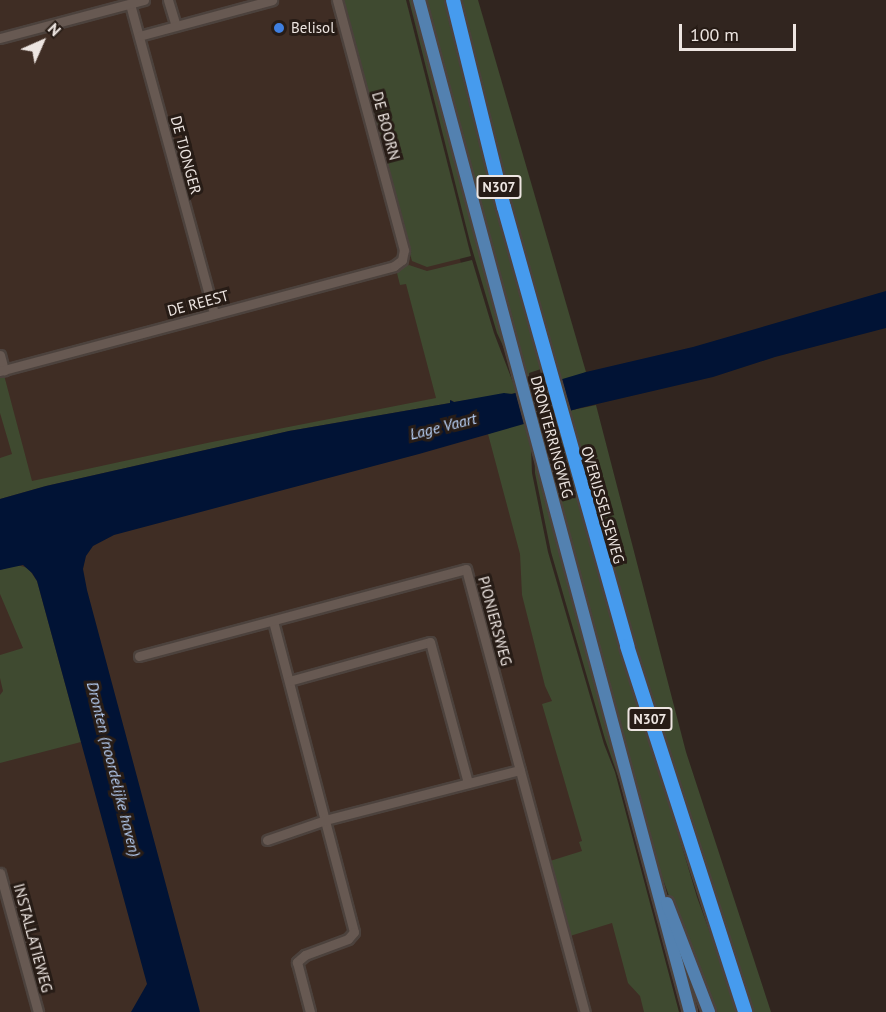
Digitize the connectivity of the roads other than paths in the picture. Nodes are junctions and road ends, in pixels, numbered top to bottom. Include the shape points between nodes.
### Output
1 (144, 0) edge
2 (168, 0) edge
3 (272, 0) edge
4 (337, 0) edge
5 (419, 0) edge
6 (453, 0) edge
7 (130, 4) junction
8 (176, 26) junction
9 (139, 36) junction
10 (0, 38) edge
11 (402, 260) joint
12 (214, 314) junction
13 (0, 355) edge
14 (2, 371) edge
15 (273, 621) junction
16 (139, 656) dead end
17 (289, 681) junction
18 (520, 770) junction
19 (468, 783) junction
20 (326, 820) junction
21 (267, 840) dead end
22 (0, 873) edge
23 (657, 880) junction
24 (38, 1012) edge
25 (310, 1012) edge
26 (585, 1012) edge
27 (690, 1012) edge
28 (708, 1012) edge
29 (746, 1012) edge

1 - 7 street
2 - 8 street
3 - 8 street
4 - 11 street, DE BOORN via 404,250
5 - 23 main road, DRONTERRINGWEG
6 - 29 highway, OVERIJSSELSEWEG / N307 via 504,207 627,646
7 - 9 street, DE TJONGER
7 - 10 street
8 - 9 street
9 - 12 street, DE TJONGER
11 - 12 street, DE REEST via 394,266
12 - 14 street, DE REEST
13 - 14 street
15 - 16 street, PIONIERSWEG
15 - 17 street
15 - 18 street, PIONIERSWEG via 466,569
17 - 19 street via 430,642
17 - 20 street
18 - 19 street
18 - 26 street, PIONIERSWEG
19 - 20 street
20 - 21 street
20 - 25 street via 354,932 348,939 305,955 297,962
22 - 24 street, INSTALLATIEWEG
23 - 27 main road, DRONTERRINGWEG
23 - 28 main road, DRONTERRINGWEG

